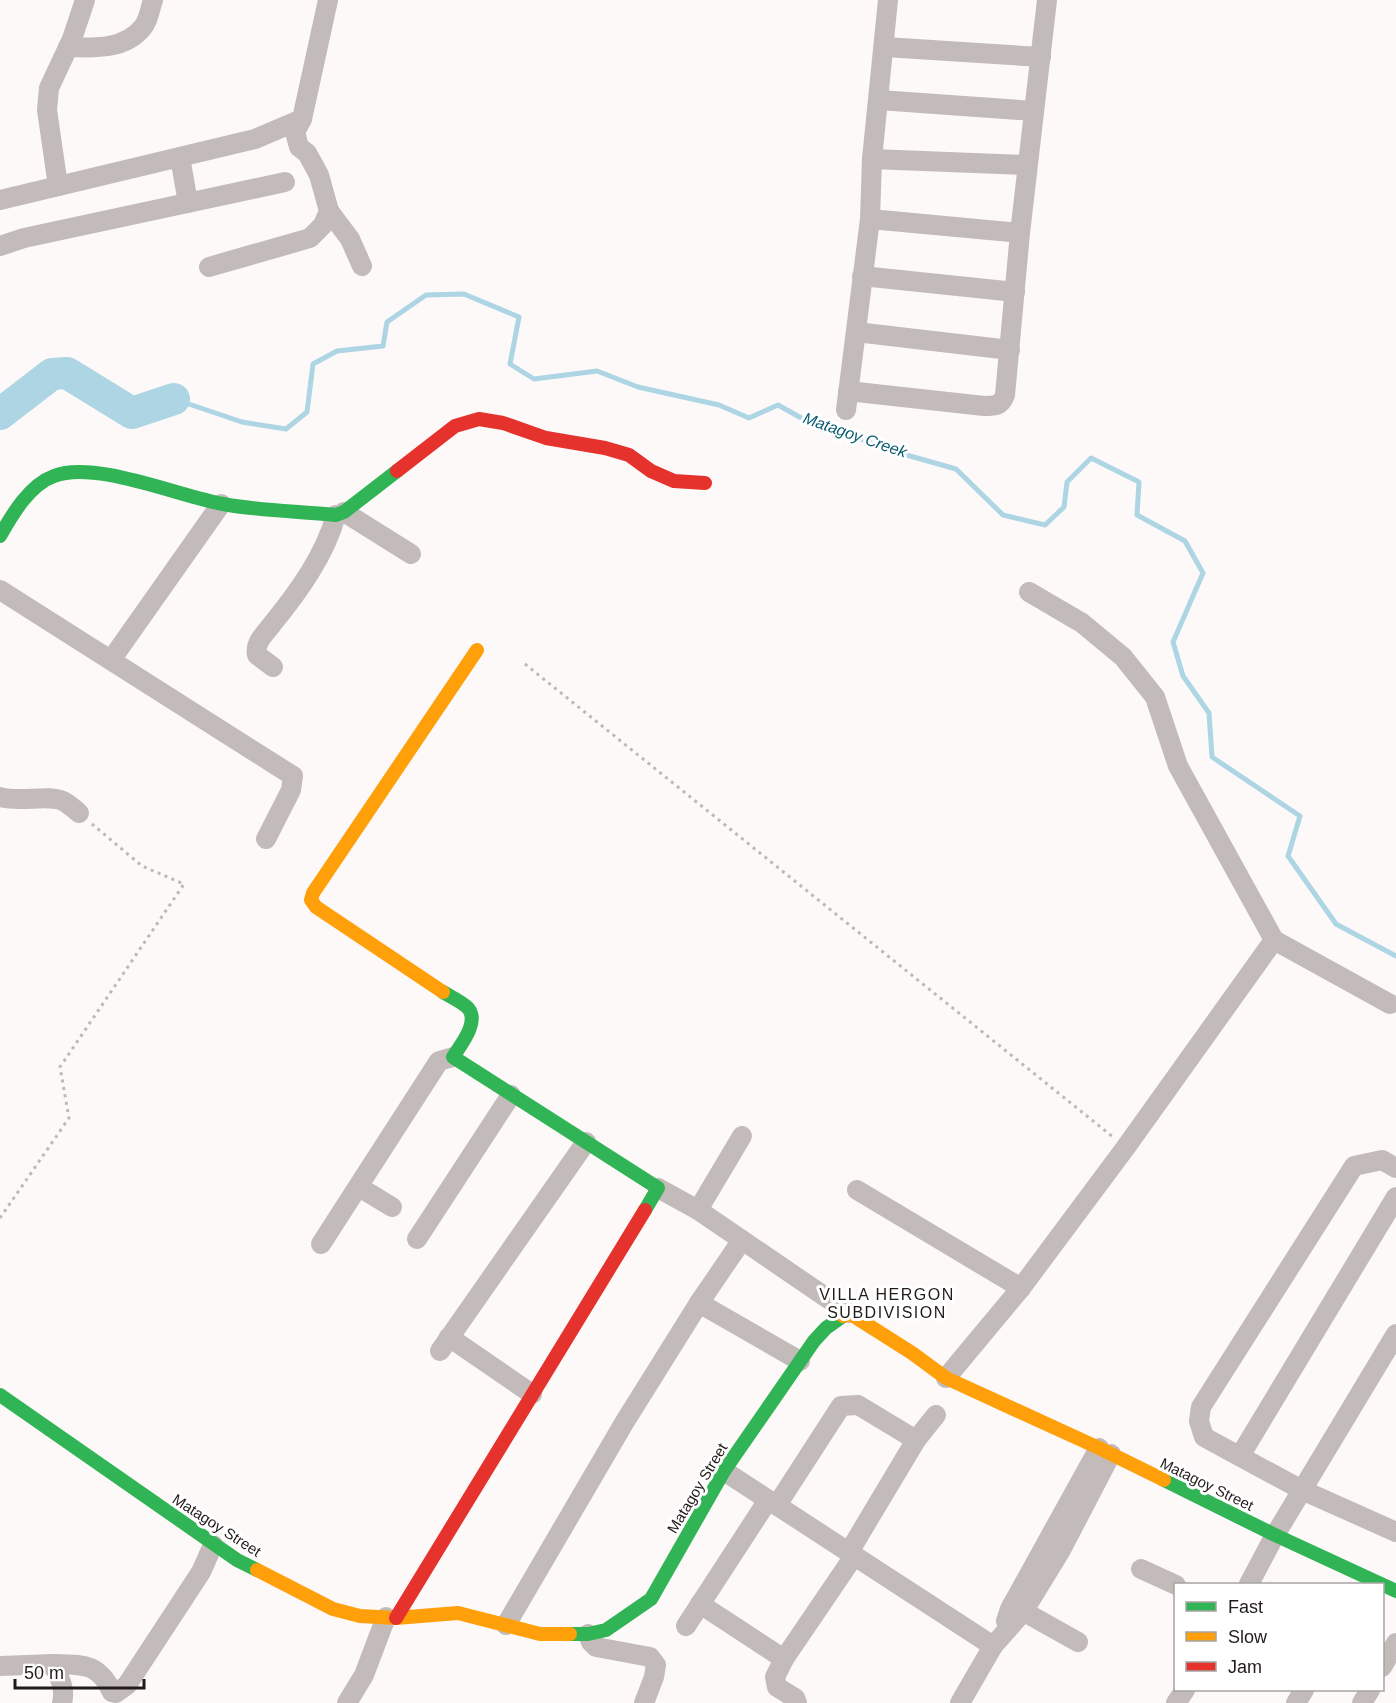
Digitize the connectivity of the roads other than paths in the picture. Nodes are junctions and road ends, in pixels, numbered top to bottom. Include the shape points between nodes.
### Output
1 (85, 0) edge
2 (153, 0) edge
3 (328, 0) edge
4 (888, 0) edge
5 (1047, 0) edge
6 (68, 47) junction
7 (885, 47) junction
8 (1041, 57) junction
9 (879, 100) junction
10 (1034, 111) junction
11 (302, 119) junction
12 (180, 157) junction
13 (872, 159) junction
14 (1027, 165) junction
15 (285, 182) dead end
16 (58, 186) junction
17 (0, 200) edge
18 (188, 203) junction
19 (329, 211) junction
20 (870, 219) junction
21 (1020, 232) junction
22 (0, 246) edge
23 (362, 266) dead end
24 (209, 267) dead end
25 (862, 276) junction
26 (1015, 292) junction
27 (856, 332) junction
28 (1010, 350) junction
29 (705, 483) dead end
30 (221, 504) junction
31 (340, 513) junction
32 (0, 536) edge
33 (411, 555) dead end
34 (0, 590) edge
35 (1029, 592) dead end
36 (477, 650) dead end
37 (111, 660) junction
38 (273, 667) dead end
39 (0, 797) edge
40 (79, 813) road end
41 (266, 839) dead end
42 (1274, 940) junction
43 (1390, 1004) dead end
44 (453, 1057) junction
45 (511, 1095) junction
46 (742, 1136) dead end
47 (586, 1142) junction
48 (1396, 1168) edge
49 (359, 1187) junction
50 (658, 1188) junction
51 (857, 1190) dead end
52 (1396, 1197) edge
53 (392, 1207) dead end
54 (698, 1209) junction
55 (417, 1239) dead end
56 (742, 1240) junction
57 (321, 1244) dead end
58 (1021, 1288) junction
59 (699, 1303) junction
60 (849, 1313) junction
61 (1396, 1334) edge
62 (800, 1360) junction
63 (946, 1378) junction
64 (532, 1394) junction
65 (0, 1395) edge
66 (936, 1415) dead end
67 (916, 1440) junction
68 (1105, 1451) junction
69 (1240, 1456) junction
70 (724, 1471) junction
71 (1302, 1490) junction
72 (772, 1502) junction
73 (1396, 1532) edge
74 (1275, 1535) junction
75 (213, 1545) junction
76 (852, 1554) junction
77 (1141, 1569) dead end
78 (1369, 1581) edge
79 (1250, 1583) edge
80 (1174, 1584) edge
81 (700, 1604) junction
82 (1018, 1609) junction
83 (391, 1617) junction
84 (506, 1625) junction
85 (686, 1626) dead end
86 (588, 1634) junction
87 (997, 1640) junction
88 (1078, 1642) dead end
89 (1396, 1642) edge
90 (784, 1659) junction
91 (53, 1664) junction
92 (1384, 1665) edge
93 (0, 1666) edge
94 (62, 1703) edge
95 (347, 1703) edge
96 (644, 1703) edge
97 (797, 1703) edge
98 (960, 1703) edge

1 - 6 street
2 - 6 street via 145,26 121,43 100,48
3 - 11 street
4 - 7 street
5 - 8 street
6 - 16 street via 54,73 46,110
7 - 8 street
7 - 9 street
8 - 10 street
9 - 10 street
9 - 13 street
10 - 14 street
11 - 12 street via 255,139
11 - 19 street via 295,132 299,147 308,153 319,175
12 - 16 street
12 - 18 street
13 - 14 street
13 - 20 street
14 - 21 street
15 - 18 street
16 - 17 street
18 - 22 street
19 - 23 street via 350,239
19 - 24 street via 323,225 310,238
20 - 21 street
20 - 25 street
21 - 26 street
25 - 26 street
25 - 27 street
26 - 28 street
27 - 28 street
27 - 28 street via 847,400 995,406 1002,403 1005,395
29 - 31 street via 674,481 629,455 479,419 454,426
30 - 31 street
30 - 32 street via 117,478 65,473 53,476 38,488 10,518
30 - 37 street
31 - 33 street
31 - 38 street via 297,594 257,644 256,655
34 - 37 street
35 - 42 street via 1082,623 1124,657 1155,697 1178,766
36 - 44 street via 312,893 311,900 469,1009 472,1025
37 - 41 street via 293,776 291,790
39 - 40 street via 54,798
42 - 43 street
42 - 58 street
44 - 45 street
44 - 49 street via 439,1061
45 - 47 street
45 - 55 street
46 - 54 street
47 - 50 street
47 - 64 street via 444,1344
48 - 69 street via 1382,1160 1354,1166 1201,1407 1199,1420 1204,1437
49 - 53 street
49 - 57 street
50 - 54 street
50 - 64 street
51 - 58 street
52 - 69 street
54 - 56 street
56 - 59 street
56 - 60 street
58 - 63 street
59 - 62 street
59 - 84 street
60 - 62 street, Matagoy Street via 825,1328
60 - 63 street, Matagoy Street
61 - 71 street
62 - 70 street, Matagoy Street
63 - 68 street, Matagoy Street
64 - 83 street
65 - 75 street, Matagoy Street
66 - 67 street
67 - 72 street via 858,1405 842,1406
67 - 76 street
68 - 74 street, Matagoy Street
68 - 82 street
69 - 71 street
70 - 72 street
70 - 86 street, Matagoy Street via 651,1599 606,1630
71 - 73 street
71 - 74 street
72 - 76 street
72 - 81 street
74 - 78 street, Matagoy Street
74 - 79 street
75 - 83 street, Matagoy Street via 333,1609 360,1616
75 - 91 street via 201,1572 121,1690 112,1692 98,1671 81,1665
76 - 87 street
76 - 90 street
77 - 80 street
81 - 85 street
81 - 90 street
82 - 87 street
82 - 88 street
83 - 84 street, Matagoy Street via 458,1613
83 - 95 street
84 - 86 street, Matagoy Street via 540,1634
86 - 96 street via 596,1647 650,1658 656,1665
87 - 98 street
89 - 92 street
90 - 97 street via 775,1677 777,1687
91 - 93 street
91 - 94 street via 63,1686

